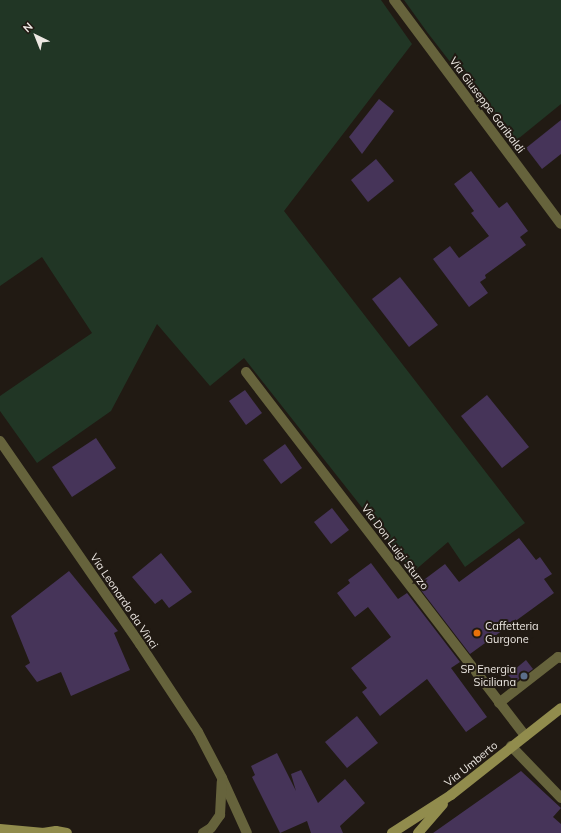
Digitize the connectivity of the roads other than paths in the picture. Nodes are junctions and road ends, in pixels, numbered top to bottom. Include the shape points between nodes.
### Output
1 (394, 0) edge
2 (561, 224) edge
3 (246, 372) dead end
4 (0, 441) edge
5 (561, 658) edge
6 (500, 703) junction
7 (561, 708) edge
8 (525, 736) junction
9 (511, 746) junction
10 (222, 778) junction
11 (451, 795) junction
12 (561, 798) edge
13 (0, 829) edge
14 (43, 833) edge
15 (67, 833) edge
16 (203, 833) edge
17 (247, 833) edge
18 (392, 833) edge
19 (418, 833) edge

1 - 2 street, Via Giuseppe Garibaldi
3 - 6 street, Via Don Luigi Sturzo
4 - 10 street, Via Leonardo da Vinci via 198,732
5 - 6 street via 558,657
6 - 8 street, Via Don Luigi Sturzo
7 - 8 main road, Via Umberto
8 - 9 main road, Via Umberto
9 - 11 main road, Via Umberto
9 - 12 street
10 - 16 street via 220,815 211,828
10 - 17 street, Via Leonardo da Vinci
11 - 18 main road, Via Umberto
11 - 19 main road
13 - 14 main road
14 - 15 main road

